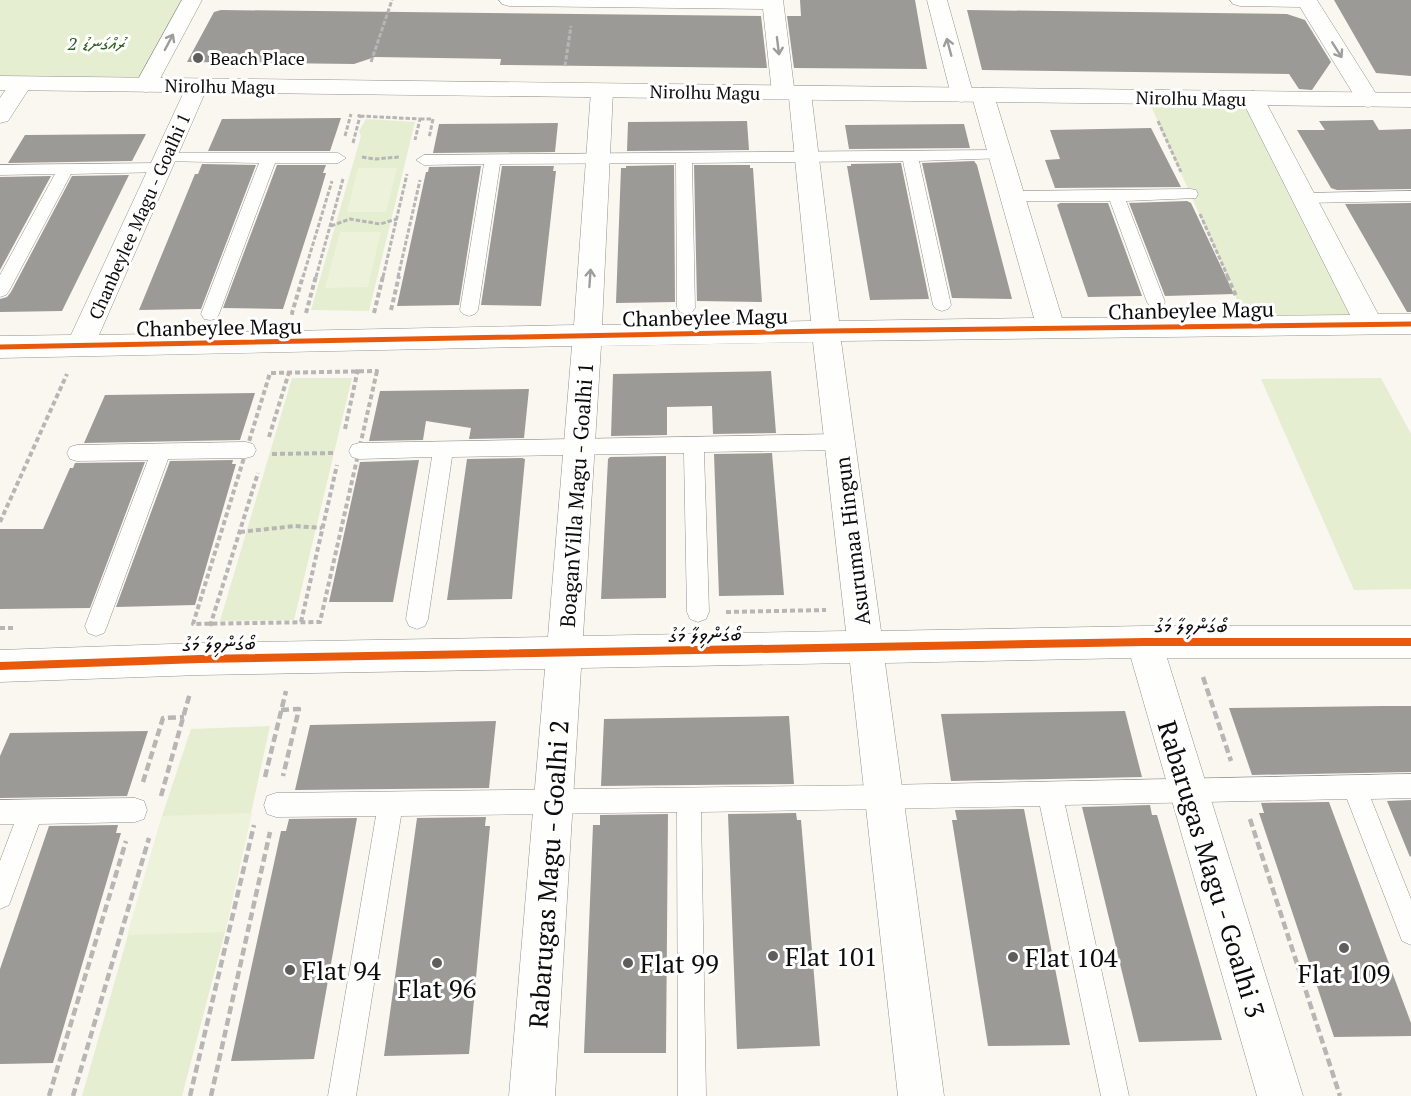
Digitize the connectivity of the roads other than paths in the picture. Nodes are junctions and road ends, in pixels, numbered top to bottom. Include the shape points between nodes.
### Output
1 (192, 0) edge
2 (509, 0) edge
3 (937, 0) edge
4 (1240, 0) edge
5 (773, 1) edge
6 (1307, 1) edge
7 (10, 83) edge
8 (147, 85) junction
9 (197, 86) junction
10 (602, 90) junction
11 (792, 93) junction
12 (972, 95) junction
13 (1253, 98) junction
14 (1368, 100) junction
15 (1409, 102) edge
16 (0, 116) edge
17 (418, 155) road end
18 (1000, 155) junction
19 (807, 156) junction
20 (910, 156) junction
21 (269, 158) junction
22 (338, 158) road end
23 (684, 158) junction
24 (598, 159) junction
25 (493, 160) junction
26 (162, 163) junction
27 (66, 169) junction
28 (0, 170) edge
29 (1190, 194) dead end
30 (1012, 196) junction
31 (1116, 196) junction
32 (1411, 196) edge
33 (1304, 198) junction
34 (0, 291) edge
35 (1156, 302) dead end
36 (942, 305) dead end
37 (686, 308) dead end
38 (469, 310) dead end
39 (210, 314) dead end
40 (1369, 324) junction
41 (1411, 324) edge
42 (1051, 329) junction
43 (826, 331) junction
44 (587, 336) junction
45 (80, 346) junction
46 (0, 347) edge
47 (840, 442) junction
48 (694, 445) junction
49 (579, 447) junction
50 (443, 449) junction
51 (161, 452) junction
52 (255, 452) road end
53 (349, 452) road end
54 (76, 453) dead end
55 (698, 612) dead end
56 (417, 619) dead end
57 (96, 626) dead end
58 (1144, 642) junction
59 (1411, 642) edge
60 (865, 647) junction
61 (564, 653) junction
62 (0, 666) edge
63 (1411, 786) edge
64 (1354, 787) junction
65 (1188, 790) junction
66 (1050, 794) junction
67 (884, 797) junction
68 (689, 799) junction
69 (554, 800) junction
70 (391, 803) junction
71 (276, 805) road end
72 (135, 810) road end
73 (31, 811) junction
74 (0, 812) edge
75 (0, 896) edge
76 (1411, 932) edge
77 (342, 1096) edge
78 (532, 1096) edge
79 (692, 1096) edge
80 (921, 1096) edge
81 (1114, 1096) edge
82 (1280, 1096) edge

8 -> 1 street
2 - 5 street
12 -> 3 street
4 - 6 street
5 -> 11 street, Asurumaa Hingun
6 -> 14 street
7 - 8 street, Nirolhu Magu
7 - 16 street
8 - 9 street, Nirolhu Magu
9 - 10 street, Nirolhu Magu
9 - 26 street, Chanbeylee Magu - Goalhi 1
10 - 11 street, Nirolhu Magu
10 - 24 street, BoaganVilla Magu - Goalhi 1
11 - 12 street, Nirolhu Magu
11 - 19 street, Asurumaa Hingun
12 - 13 street, Nirolhu Magu
12 - 18 street
13 - 14 street, Nirolhu Magu
13 - 33 street
14 - 15 street, Nirolhu Magu
17 - 25 lane
18 - 20 lane
18 - 30 street
19 - 20 lane
19 - 23 lane
19 - 43 street, Asurumaa Hingun
20 - 36 lane
21 - 22 lane
21 - 26 lane
21 - 39 lane
23 - 24 lane
23 - 37 lane
24 - 25 lane
44 -> 24 street, BoaganVilla Magu - Goalhi 1
25 - 38 lane
26 - 27 lane
26 - 45 street, Chanbeylee Magu - Goalhi 1
27 - 28 lane
27 - 34 lane
29 - 31 lane
30 - 31 lane
30 - 42 street
31 - 35 lane
32 - 33 lane
33 - 40 street
40 - 41 street, Chanbeylee Magu
40 - 42 street, Chanbeylee Magu
42 - 43 street, Chanbeylee Magu
43 - 44 street, Chanbeylee Magu
43 - 47 street, Asurumaa Hingun
44 - 45 street, Chanbeylee Magu
44 - 49 street, BoaganVilla Magu - Goalhi 1
45 - 46 street, Chanbeylee Magu
47 - 48 lane
47 - 60 street, Asurumaa Hingun
48 - 49 lane
48 - 55 lane
49 - 50 lane
49 - 61 street, BoaganVilla Magu - Goalhi 1
50 - 53 lane
50 - 56 lane
51 - 52 lane
51 - 54 lane
51 - 57 lane
58 - 59 street, ބޯގަންވިލާ މަގު
58 - 60 street, ބޯގަންވިލާ މަގު
58 - 65 street, Rabarugas Magu - Goalhi 3
60 - 61 street, ބޯގަންވިލާ މަގު
60 - 67 street, Asurumaa Hingun
61 - 62 street, ބޯގަންވިލާ މަގު
61 - 69 street, Rabarugas Magu - Goalhi 2
63 - 64 lane
64 - 65 lane
64 - 76 lane
65 - 66 lane
65 - 82 street, Rabarugas Magu - Goalhi 3
66 - 67 lane
66 - 81 lane
67 - 68 lane
67 - 80 street, Asurumaa Hingun
68 - 69 lane
68 - 79 lane
69 - 70 lane
69 - 78 street, Rabarugas Magu - Goalhi 2
70 - 71 lane
70 - 77 lane
72 - 73 lane
73 - 74 lane
73 - 75 lane

